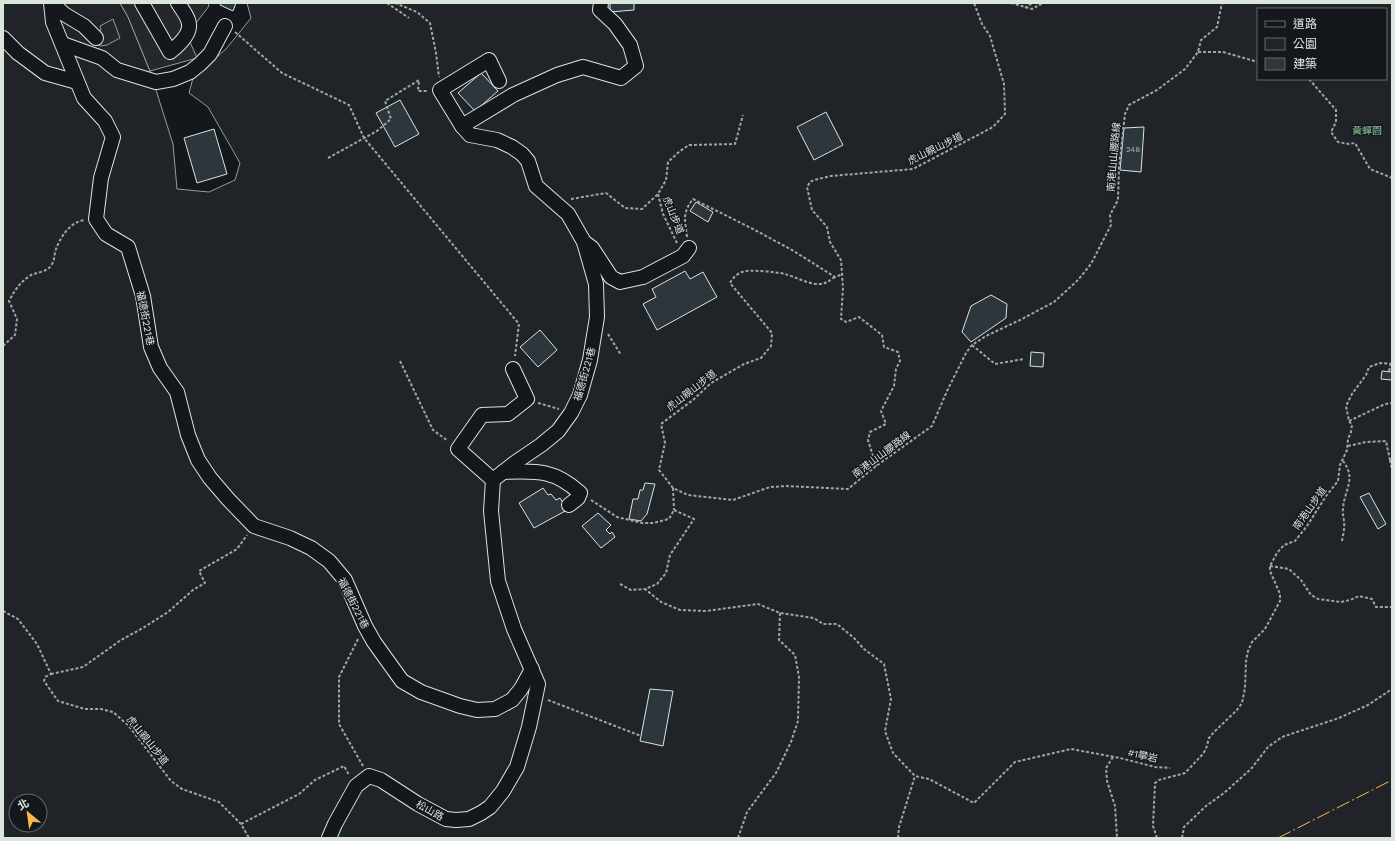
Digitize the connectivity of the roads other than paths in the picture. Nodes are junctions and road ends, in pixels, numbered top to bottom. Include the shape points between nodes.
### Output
1 (52, 3) edge
2 (142, 3) edge
3 (178, 3) edge
4 (602, 3) edge
5 (225, 26) road end
6 (3, 38) edge
7 (96, 38) dead end
8 (63, 44) junction
9 (499, 80) dead end
10 (77, 82) junction
11 (462, 126) junction
12 (584, 242) junction
13 (686, 252) road end
14 (512, 369) road end
15 (498, 476) junction
16 (568, 505) dead end
17 (532, 669) junction
18 (329, 838) edge

1 - 7 lane
1 - 8 lane via 54,22
2 - 3 lane via 170,52 189,28
4 - 11 lane via 600,10 616,24 630,45 636,66 620,78 583,67 557,75 513,94
5 - 8 lane via 210,54 200,64 174,79 156,82 117,70 102,58
6 - 10 lane via 44,73
8 - 10 lane
9 - 11 lane via 489,60 440,90
10 - 17 lane, 福德街221巷 via 84,98 105,122 113,137 101,178 96,218 106,234 128,247 143,296 151,347 160,368 177,392 188,435 198,460 210,478 254,526 290,538 311,548 329,561 345,580 374,642 402,681 421,692 460,706 477,710 495,709 512,700
11 - 12 lane via 470,135 497,140 522,154 528,161 536,186 568,214
12 - 13 lane via 592,248 611,276 620,282 643,277
12 - 15 lane, 福德街221巷 via 596,284 597,317 580,395 572,413 558,431
14 - 15 lane via 527,399 508,414 482,415 458,449
15 - 16 lane via 522,471 553,475 569,482 580,493 578,498
15 - 17 lane via 491,511 498,581 514,629
17 - 18 lane, 松山路 via 538,684 518,767 490,807 469,819 446,819 381,780 369,776 356,786

